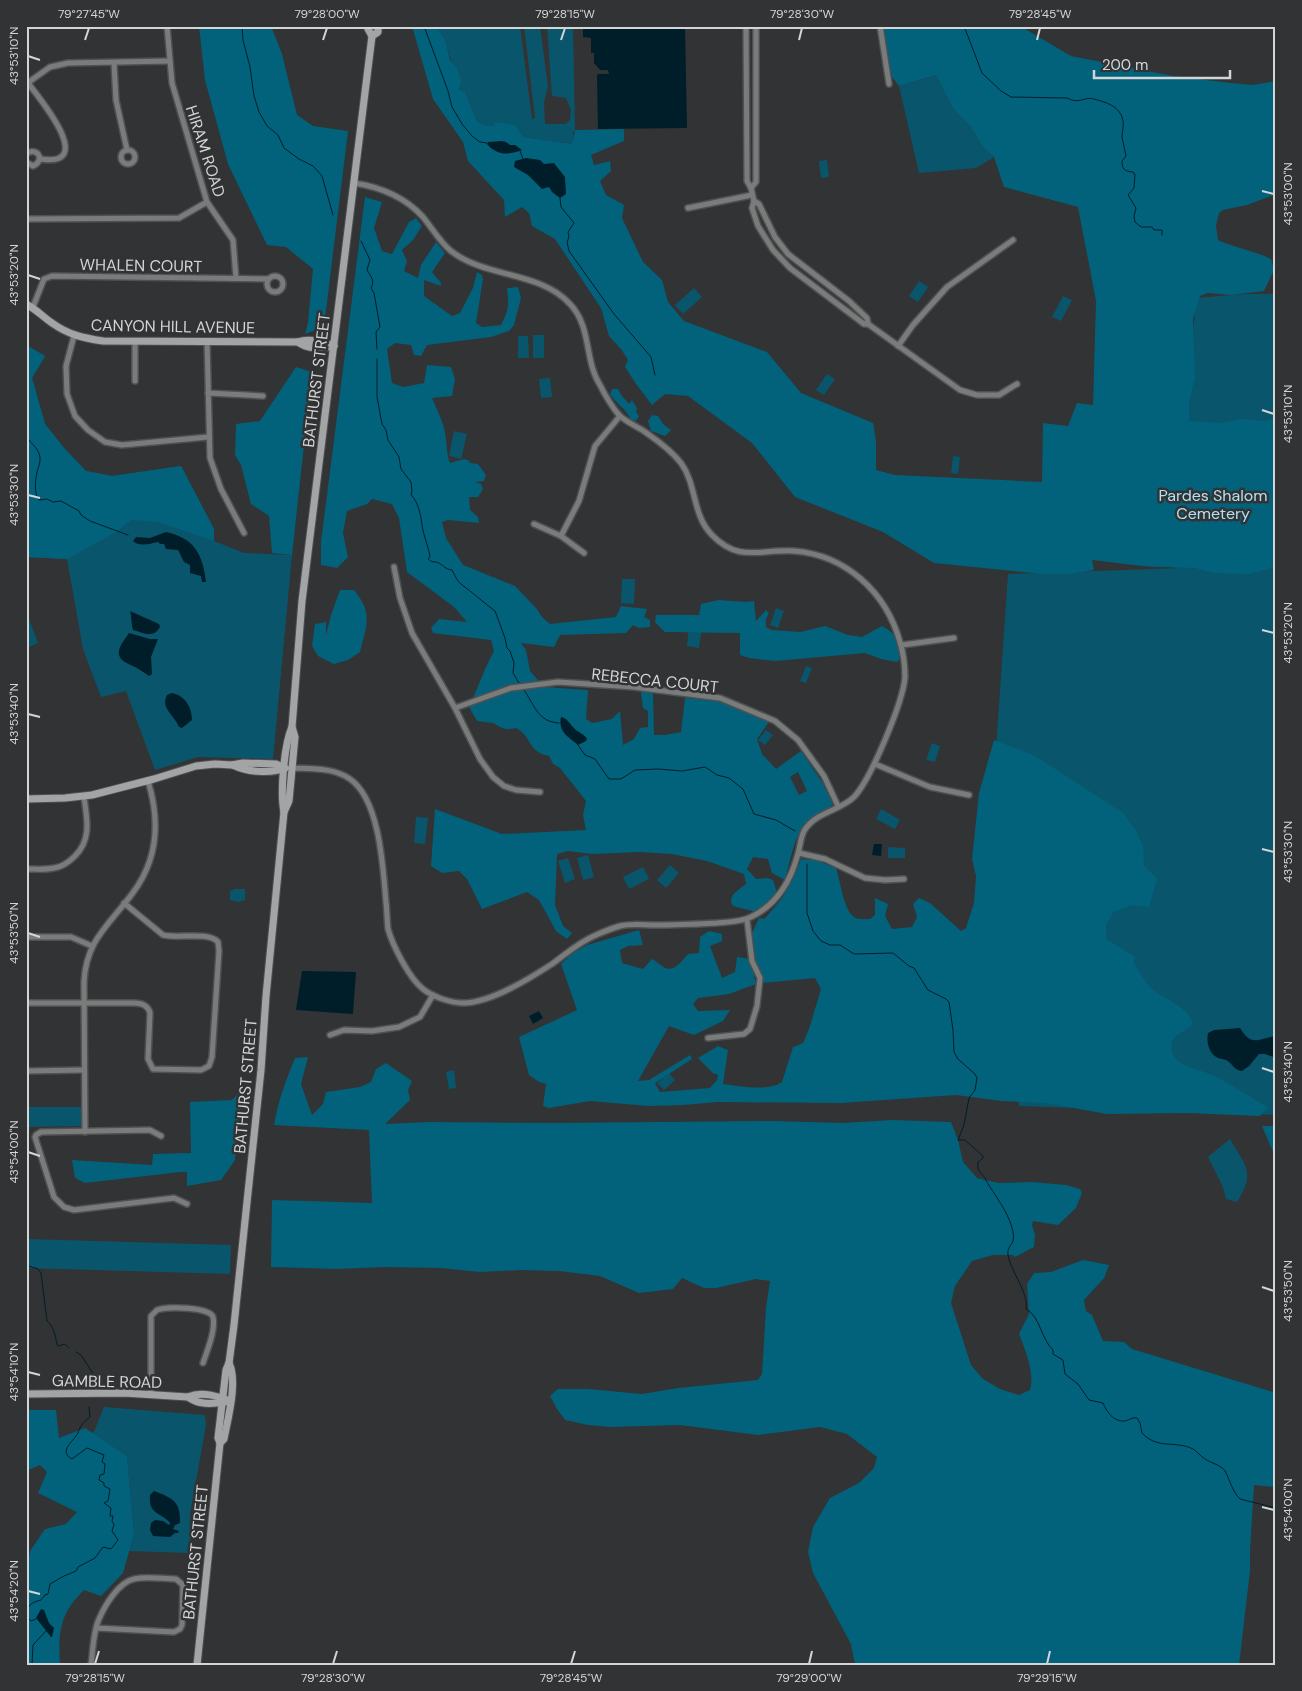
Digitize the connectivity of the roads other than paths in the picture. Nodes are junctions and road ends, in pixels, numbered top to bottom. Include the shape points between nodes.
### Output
1 (167, 26) edge
2 (369, 26) edge
3 (378, 26) edge
4 (746, 26) edge
5 (756, 26) edge
6 (880, 26) edge
7 (372, 36) junction
8 (170, 61) junction
9 (114, 63) junction
10 (747, 77) junction
11 (756, 77) junction
12 (27, 83) edge
13 (889, 84) dead end
14 (756, 132) junction
15 (747, 133) junction
16 (127, 150) dead end
17 (26, 154) edge
18 (40, 159) junction
19 (26, 162) edge
20 (354, 183) junction
21 (751, 188) junction
22 (753, 198) junction
23 (207, 202) junction
24 (688, 208) dead end
25 (26, 220) edge
26 (1013, 240) dead end
27 (797, 262) junction
28 (790, 268) junction
29 (236, 278) junction
30 (269, 279) dead end
31 (849, 301) junction
32 (30, 306) edge
33 (843, 307) junction
34 (868, 324) junction
35 (74, 336) junction
36 (135, 341) junction
37 (207, 341) junction
38 (334, 346) junction
39 (898, 346) junction
40 (135, 381) dead end
41 (1017, 384) dead end
42 (208, 393) junction
43 (263, 396) dead end
44 (620, 416) junction
45 (208, 437) junction
46 (534, 524) dead end
47 (244, 533) dead end
48 (561, 536) junction
49 (584, 553) dead end
50 (394, 568) dead end
51 (954, 638) dead end
52 (902, 645) junction
53 (455, 708) junction
54 (875, 764) junction
55 (288, 768) junction
56 (148, 781) junction
57 (540, 792) dead end
58 (968, 795) dead end
59 (84, 797) junction
60 (26, 799) edge
61 (838, 806) junction
62 (799, 853) junction
63 (26, 869) edge
64 (904, 879) dead end
65 (124, 903) junction
66 (747, 920) junction
67 (26, 937) edge
68 (92, 946) junction
69 (434, 995) junction
70 (26, 1003) edge
71 (84, 1003) junction
72 (330, 1035) dead end
73 (708, 1038) dead end
74 (26, 1070) edge
75 (84, 1070) junction
76 (85, 1132) junction
77 (161, 1136) dead end
78 (187, 1204) dead end
79 (229, 1362) junction
80 (203, 1363) dead end
81 (26, 1394) edge
82 (151, 1394) junction
83 (222, 1400) junction
84 (230, 1401) junction
85 (220, 1443) junction
86 (96, 1628) junction
87 (92, 1665) edge
88 (197, 1665) edge

1 - 8 street, HIRAM ROAD
2 - 7 main road, BATHURST STREET
3 - 7 main road, BATHURST STREET via 378,32
4 - 10 street
5 - 11 street
6 - 13 street
7 - 20 main road, BATHURST STREET
8 - 9 street
8 - 23 street, HIRAM ROAD via 172,83
9 - 12 street via 68,63 50,67
9 - 16 street via 116,100
10 - 11 street
10 - 15 street
11 - 14 street
12 - 18 street via 62,132 65,144 59,159
14 - 15 street
14 - 21 street via 756,182
15 - 21 street via 747,181
17 - 18 street via 35,151
18 - 19 street via 33,166
20 - 38 main road, BATHURST STREET
20 - 44 street via 369,185 402,200 422,217 450,250 467,261 550,289 566,299 580,315 597,381
21 - 22 street
22 - 24 street
22 - 27 street via 760,204 775,237
22 - 28 street via 752,208 765,238
23 - 25 street via 179,218
23 - 29 street, HIRAM ROAD via 233,240
26 - 39 street via 947,287
27 - 28 street
27 - 31 street
28 - 33 street
29 - 30 street, WHALEN COURT
29 - 32 street, WHALEN COURT via 52,276 44,279
31 - 33 street
31 - 34 street via 867,318
32 - 35 main road, CANYON HILL AVENUE
33 - 34 street
34 - 39 street
35 - 36 main road, CANYON HILL AVENUE via 103,341
35 - 45 street via 66,366 67,394 75,416 88,430 106,442 122,446
36 - 37 main road, CANYON HILL AVENUE
36 - 40 street
37 - 38 main road, CANYON HILL AVENUE via 304,340
37 - 42 street
38 - 55 main road, BATHURST STREET via 302,601 292,727 288,736
39 - 41 street via 960,390 977,395 999,395
42 - 43 street
42 - 45 street
44 - 48 street via 595,446 579,501
44 - 52 street via 649,434 682,464 703,526 715,539 731,550 749,553 794,551 822,556 847,566 871,588 892,617
45 - 47 street via 212,467
46 - 48 street
48 - 49 street
50 - 53 street via 412,633
51 - 52 street
52 - 54 street via 905,676 900,699
53 - 57 street via 480,759 493,777 516,790
53 - 61 street, REBECCA COURT via 511,688 558,682 720,698 775,722 798,740 824,776
54 - 58 street via 930,787
54 - 61 street via 857,794
55 - 56 main road via 268,771 242,770 232,765 196,766
55 - 69 street via 336,772 350,779 363,792 382,858 388,929 410,974 424,990
55 - 79 main road, BATHURST STREET via 281,800 284,812 262,1070
56 - 59 main road
56 - 65 street via 156,816 154,844 147,870
59 - 60 main road
59 - 63 street via 88,829 81,850 59,866
61 - 62 street via 813,820 803,833
62 - 64 street via 825,859 865,878
62 - 66 street via 789,880 770,906
65 - 68 street
65 - 71 street via 163,935 210,937 218,942 209,1066 201,1070 153,1069 148,1059 148,1007 139,1003
66 - 69 street via 623,925 597,934 511,988 478,1001 460,1003
66 - 73 street via 752,962 760,978 758,1006 750,1029 744,1034
67 - 68 street via 71,937
68 - 71 street via 84,971
69 - 72 street via 420,1017 399,1027 372,1031 344,1030
70 - 71 street
71 - 75 street
74 - 75 street
75 - 76 street
76 - 77 street via 150,1130
76 - 78 street via 41,1132 36,1135 54,1198 64,1207 74,1210 174,1198
79 - 83 main road, BATHURST STREET
79 - 84 main road, BATHURST STREET via 233,1371
80 - 82 street via 212,1336 211,1314 205,1310 156,1310 152,1316
81 - 82 main road, GAMBLE ROAD
82 - 83 main road, GAMBLE ROAD via 195,1394
83 - 84 main road, GAMBLE ROAD
83 - 85 main road, BATHURST STREET
84 - 85 main road, BATHURST STREET via 224,1439
85 - 88 main road, BATHURST STREET
86 - 86 street via 116,1590 127,1581 176,1579 183,1585 182,1625 174,1632
86 - 87 street

